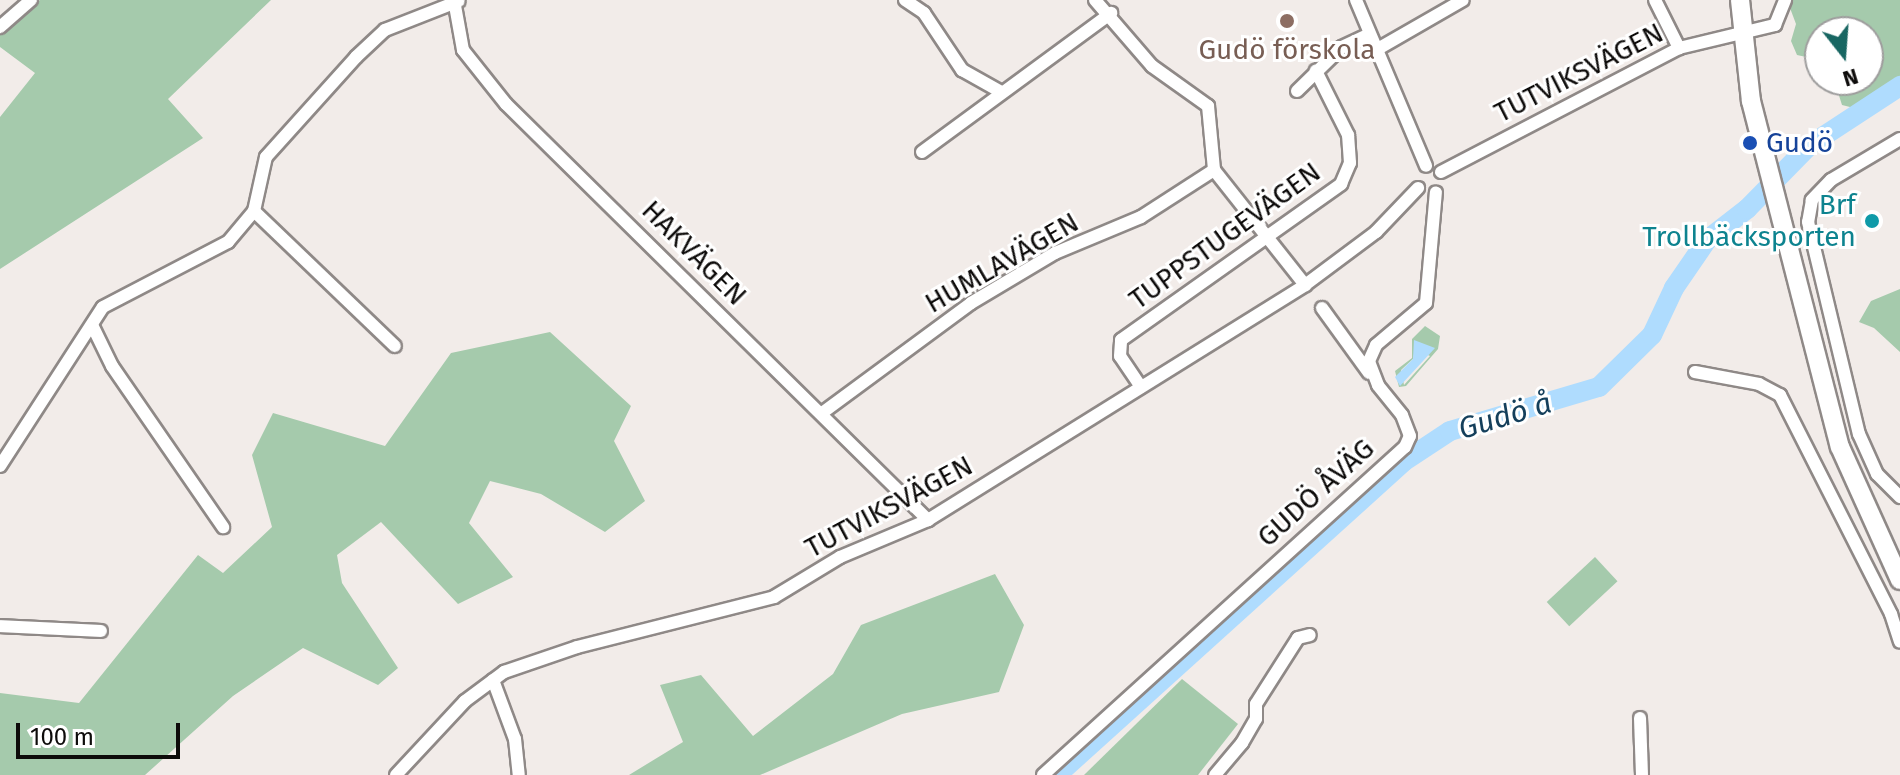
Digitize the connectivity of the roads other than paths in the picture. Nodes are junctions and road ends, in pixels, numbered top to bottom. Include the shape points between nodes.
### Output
1 (31, 0) edge
2 (905, 0) edge
3 (1095, 0) edge
4 (1356, 0) edge
5 (1463, 0) edge
6 (1655, 0) edge
7 (1740, 0) edge
8 (1752, 0) edge
9 (1785, 0) edge
10 (457, 1) edge
11 (1111, 13) junction
12 (0, 27) edge
13 (1749, 31) junction
14 (1368, 35) junction
15 (1679, 48) junction
16 (1376, 50) junction
17 (1316, 71) junction
18 (1297, 91) dead end
19 (1001, 92) junction
20 (1900, 139) edge
21 (922, 152) dead end
22 (1426, 166) junction
23 (1214, 170) junction
24 (1441, 172) junction
25 (1418, 188) junction
26 (1436, 192) junction
27 (1778, 202) junction
28 (254, 211) junction
29 (1268, 238) junction
30 (1305, 285) junction
31 (1322, 308) dead end
32 (93, 327) junction
33 (395, 346) dead end
34 (1695, 372) dead end
35 (1378, 385) junction
36 (1141, 387) junction
37 (822, 413) junction
38 (0, 466) edge
39 (1900, 497) edge
40 (928, 520) junction
41 (223, 527) dead end
42 (1900, 562) edge
43 (1900, 580) edge
44 (0, 626) edge
45 (101, 631) dead end
46 (1310, 635) dead end
47 (1900, 642) edge
48 (493, 680) junction
49 (1640, 718) dead end
50 (396, 775) edge
51 (519, 775) edge
52 (1043, 775) edge
53 (1215, 775) edge
54 (1642, 775) edge

1 - 12 street
2 - 19 street via 924,13 962,70
3 - 11 street
4 - 14 street
5 - 16 street
6 - 15 street
7 - 13 main road
8 - 13 main road
9 - 13 street via 1775,25
10 - 28 street via 385,30 356,57 266,157
10 - 37 street, HAKVÄGEN via 463,50 506,104
11 - 19 street
11 - 23 street via 1152,66 1208,106
13 - 15 street, TUTVIKSVÄGEN
13 - 27 main road
14 - 16 street
14 - 17 street via 1342,47
15 - 24 street, TUTVIKSVÄGEN
16 - 22 street
17 - 18 street
17 - 29 street, TUPPSTUGEVÄGEN via 1348,135 1350,163 1341,184
19 - 21 street
20 - 39 street via 1831,180 1812,200 1808,222 1859,434 1877,474
22 - 24 street
22 - 25 street via 1415,177
23 - 29 street
23 - 37 street, HUMLAVÄGEN via 1141,217 1055,253 971,303
24 - 26 street via 1443,182
25 - 26 street
25 - 30 street, TUTVIKSVÄGEN via 1376,232
26 - 35 street via 1426,303 1376,345 1369,361
27 - 42 main road via 1852,449
27 - 43 main road via 1840,447
28 - 32 street via 228,242 103,307
28 - 33 street
29 - 30 street
29 - 36 street, TUPPSTUGEVÄGEN via 1121,340 1120,356
30 - 36 street, TUTVIKSVÄGEN
31 - 35 street, GUDÖ ÅVÄG
32 - 38 street
32 - 41 street via 112,366
34 - 47 street via 1759,384 1780,395 1891,614
35 - 52 street, GUDÖ ÅVÄG via 1402,415 1410,436 1405,447
36 - 40 street, TUTVIKSVÄGEN
37 - 40 street, HAKVÄGEN
40 - 48 street, TUTVIKSVÄGEN via 840,557 774,597 577,647
44 - 45 street
46 - 53 street via 1298,638 1256,704 1256,719 1242,743
48 - 50 street, TUTVIKSVÄGEN via 465,701
48 - 51 street via 515,739
49 - 54 street

